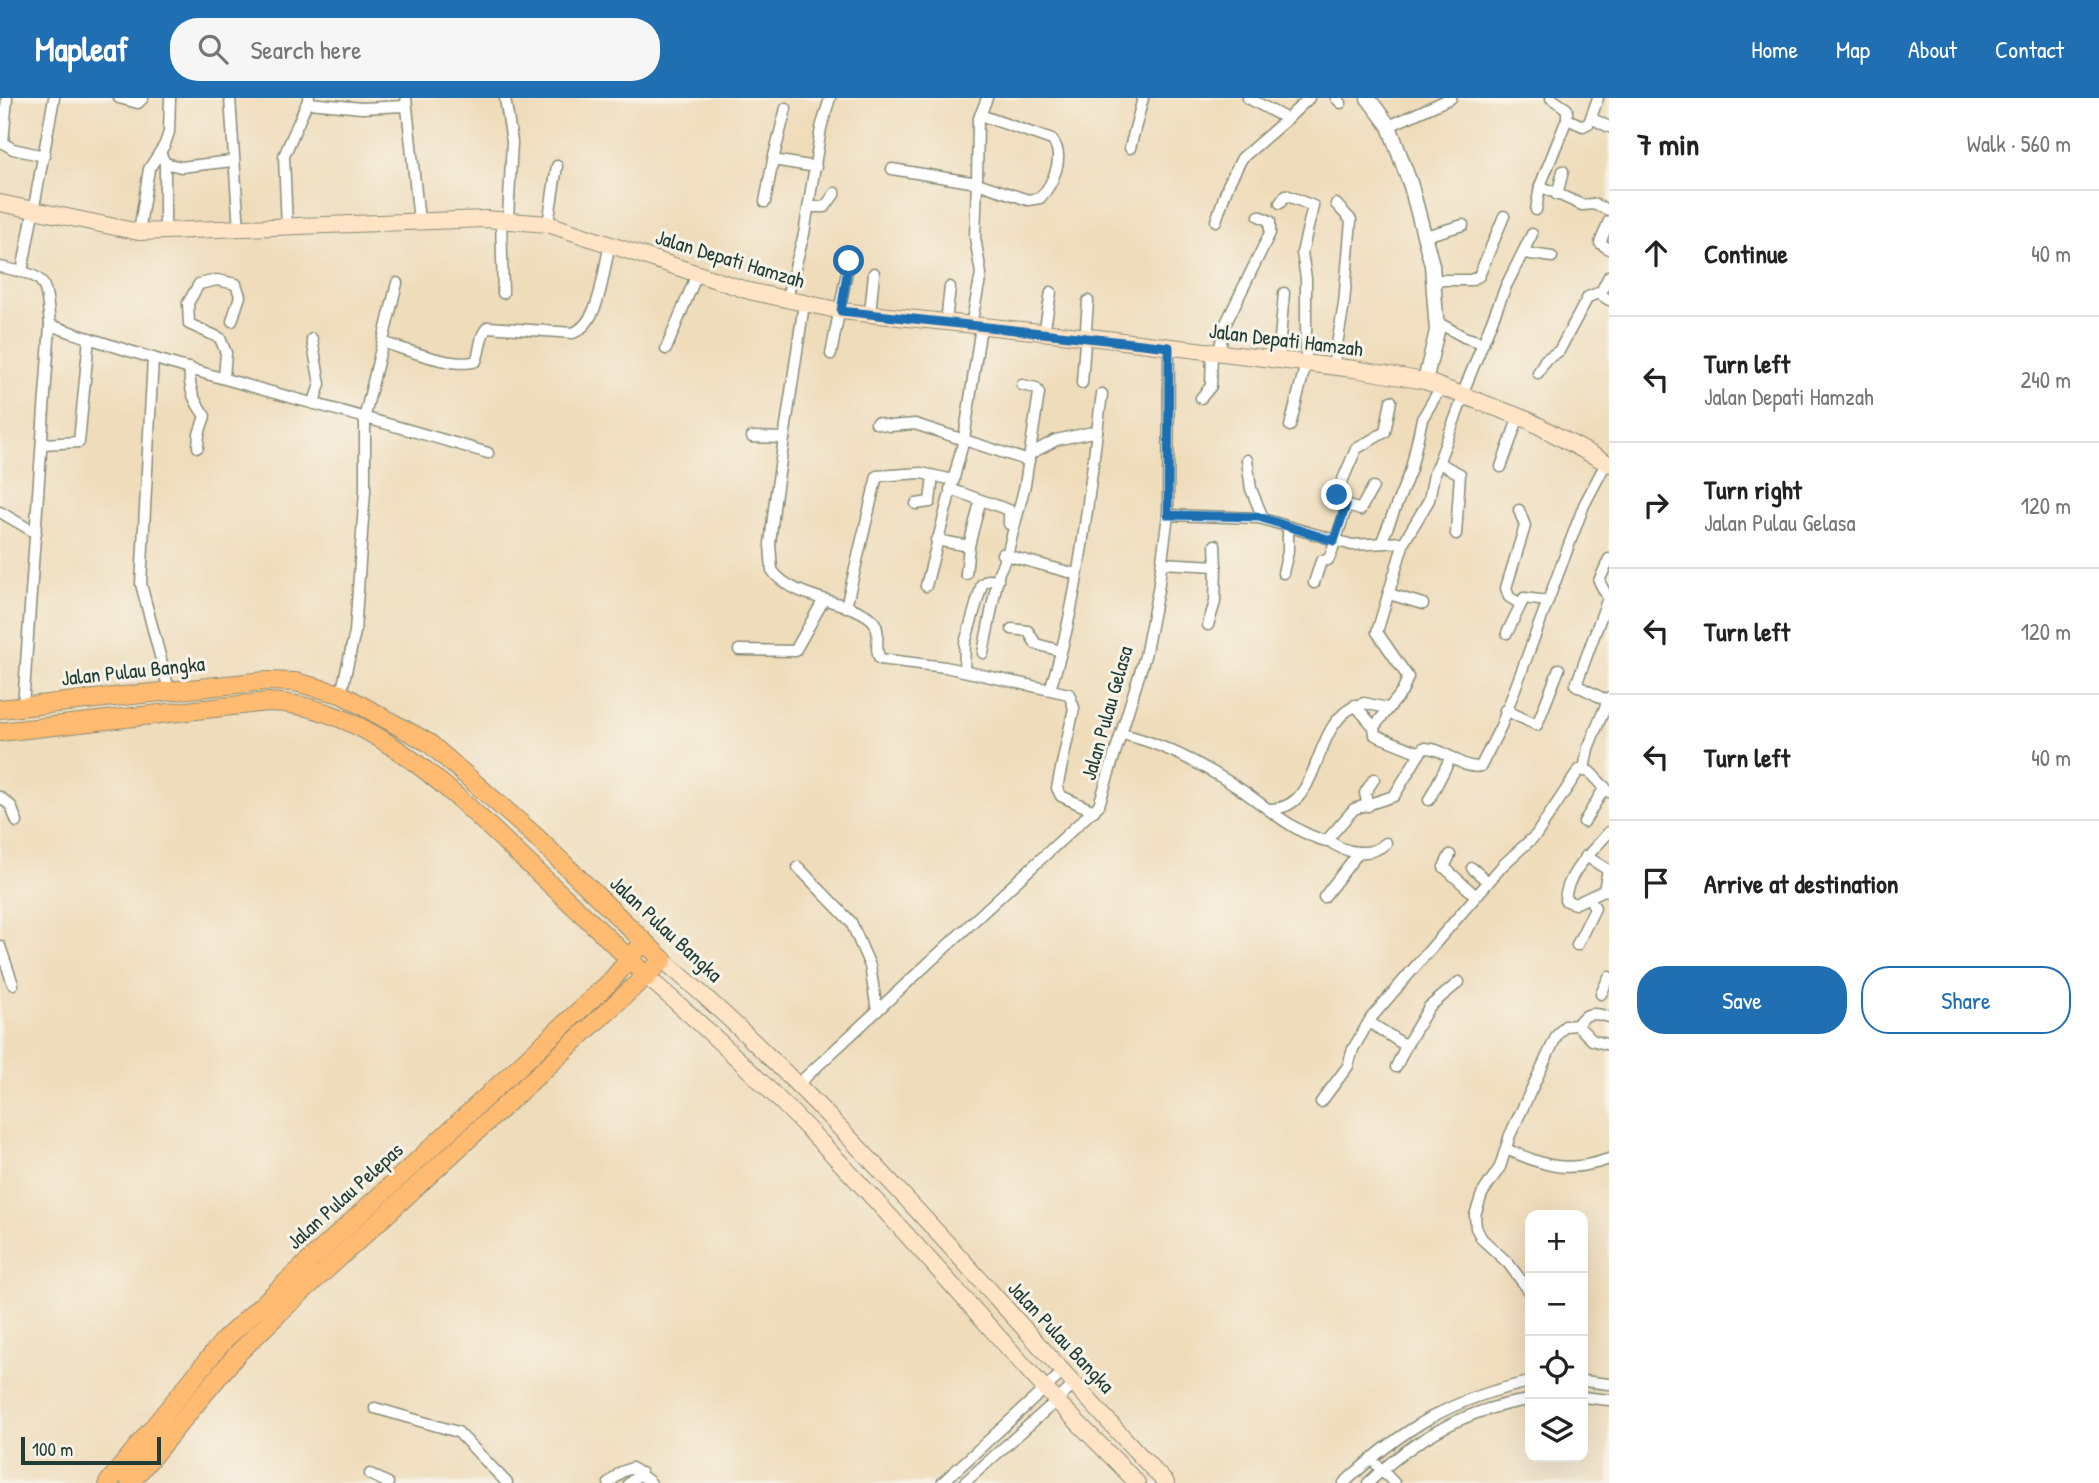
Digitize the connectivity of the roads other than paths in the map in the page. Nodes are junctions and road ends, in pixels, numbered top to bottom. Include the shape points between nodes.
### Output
1 (7, 98) edge
2 (54, 98) edge
3 (119, 98) edge
4 (143, 98) edge
5 (170, 98) edge
6 (230, 98) edge
7 (505, 98) edge
8 (830, 98) edge
9 (987, 98) edge
10 (1143, 98) edge
11 (1248, 98) edge
12 (1310, 98) edge
13 (1368, 98) edge
14 (1451, 98) edge
15 (1551, 98) edge
16 (1598, 98) edge
17 (309, 101) edge
18 (405, 102) edge
19 (786, 108) dead end
20 (980, 115) junction
21 (1591, 118) junction
22 (1287, 119) junction
23 (1567, 119) junction
24 (1389, 126) junction
25 (1609, 127) edge
26 (1130, 148) dead end
27 (44, 156) junction
28 (162, 158) junction
29 (773, 160) junction
30 (232, 161) junction
31 (557, 166) dead end
32 (817, 167) junction
33 (892, 169) dead end
34 (1563, 171) dead end
35 (977, 183) junction
36 (1540, 186) junction
37 (835, 192) dead end
38 (1558, 195) junction
39 (765, 202) dead end
40 (0, 203) edge
41 (1280, 203) dead end
42 (1336, 204) dead end
43 (809, 207) junction
44 (32, 209) junction
45 (1536, 210) dead end
46 (1609, 210) edge
47 (1259, 216) dead end
48 (1504, 216) dead end
49 (504, 219) junction
50 (419, 220) junction
51 (1216, 221) dead end
52 (1609, 221) edge
53 (548, 224) junction
54 (1463, 225) dead end
55 (287, 228) junction
56 (239, 230) junction
57 (139, 232) junction
58 (164, 232) junction
59 (1532, 234) dead end
60 (1425, 236) junction
61 (610, 244) junction
62 (1609, 249) edge
63 (1524, 253) junction
64 (1552, 257) dead end
65 (849, 261) dead end
66 (0, 267) edge
67 (22, 272) junction
68 (874, 273) dead end
69 (697, 274) junction
70 (1609, 276) edge
71 (1434, 280) junction
72 (397, 283) dead end
73 (950, 287) dead end
74 (1051, 292) dead end
75 (503, 293) dead end
76 (1284, 293) dead end
77 (1605, 297) edge
78 (786, 300) junction
79 (1088, 301) dead end
80 (804, 304) junction
81 (841, 311) junction
82 (870, 314) junction
83 (232, 321) dead end
84 (946, 322) junction
85 (1437, 322) junction
86 (50, 324) junction
87 (976, 326) junction
88 (1044, 333) junction
89 (1083, 337) junction
90 (89, 338) junction
91 (312, 339) dead end
92 (384, 343) junction
93 (1483, 343) junction
94 (1169, 347) junction
95 (666, 349) dead end
96 (1216, 353) junction
97 (831, 354) dead end
98 (153, 358) junction
99 (1278, 361) junction
100 (1306, 363) junction
101 (1333, 367) junction
102 (190, 368) junction
103 (1538, 373) dead end
104 (223, 377) junction
105 (1424, 381) junction
106 (1082, 383) dead end
107 (1022, 385) dead end
108 (1441, 387) junction
109 (1102, 394) dead end
110 (1463, 395) junction
111 (1201, 398) dead end
112 (1391, 401) dead end
113 (314, 402) junction
114 (365, 415) junction
115 (1519, 416) junction
116 (876, 423) dead end
117 (1290, 426) dead end
118 (1097, 431) junction
119 (752, 437) dead end
120 (784, 438) junction
121 (964, 439) junction
122 (42, 444) junction
123 (198, 447) dead end
124 (488, 453) dead end
125 (1030, 457) junction
126 (1247, 460) dead end
127 (1439, 463) junction
128 (1606, 463) edge
129 (1501, 467) dead end
130 (933, 476) junction
131 (952, 485) junction
132 (1373, 487) dead end
133 (980, 502) junction
134 (916, 504) dead end
135 (1346, 505) junction
136 (1519, 510) dead end
137 (0, 512) edge
138 (1168, 515) junction
139 (1263, 518) junction
140 (1289, 527) junction
141 (36, 533) junction
142 (1456, 534) dead end
143 (936, 540) junction
144 (1334, 541) junction
145 (1382, 541) junction
146 (1404, 541) junction
147 (1215, 545) dead end
148 (969, 546) junction
149 (1007, 555) junction
150 (1609, 559) edge
151 (1162, 563) junction
152 (1216, 566) junction
153 (1283, 573) dead end
154 (966, 574) dead end
155 (1076, 574) junction
156 (998, 581) junction
157 (1314, 583) dead end
158 (926, 586) dead end
159 (1389, 594) junction
160 (823, 601) junction
161 (1547, 601) junction
162 (1519, 603) junction
163 (1423, 604) dead end
164 (846, 607) junction
165 (1208, 625) dead end
166 (1012, 629) dead end
167 (1507, 633) dead end
168 (739, 650) dead end
169 (1061, 651) junction
170 (983, 653) dead end
171 (1559, 668) dead end
172 (964, 671) junction
173 (169, 690) junction
174 (1050, 690) junction
175 (341, 694) junction
176 (1608, 699) edge
177 (59, 702) junction
178 (1355, 705) junction
179 (23, 706) junction
180 (1387, 708) junction
181 (0, 709) edge
182 (1505, 710) junction
183 (62, 724) junction
184 (1374, 727) junction
185 (0, 732) edge
186 (1122, 734) junction
187 (1420, 753) junction
188 (1451, 757) junction
189 (1584, 769) junction
190 (1374, 779) dead end
191 (1607, 790) edge
192 (0, 797) edge
193 (1429, 800) dead end
194 (1368, 806) junction
195 (1269, 809) junction
196 (1094, 811) junction
197 (17, 822) dead end
198 (1584, 822) dead end
199 (1609, 832) edge
200 (1328, 840) junction
201 (1386, 844) dead end
202 (1359, 852) junction
203 (1451, 855) dead end
204 (1586, 856) junction
205 (798, 867) dead end
206 (1472, 868) dead end
207 (1488, 882) junction
208 (1606, 891) edge
209 (1476, 896) junction
210 (1324, 897) dead end
211 (1590, 899) junction
212 (643, 943) junction
213 (1577, 945) dead end
214 (0, 946) edge
215 (629, 958) junction
216 (663, 960) junction
217 (647, 977) junction
218 (1609, 977) edge
219 (1459, 982) dead end
220 (13, 984) dead end
221 (1601, 993) dead end
222 (877, 1012) junction
223 (1609, 1017) edge
224 (1369, 1022) junction
225 (1577, 1025) junction
226 (1406, 1045) junction
227 (1609, 1045) edge
228 (1396, 1067) dead end
229 (797, 1086) junction
230 (1321, 1102) dead end
231 (1506, 1149) junction
232 (1609, 1159) edge
233 (1525, 1285) edge
234 (1062, 1373) junction
235 (1588, 1381) edge
236 (1525, 1383) edge
237 (1609, 1384) edge
238 (1074, 1385) junction
239 (1045, 1388) junction
240 (1588, 1398) edge
241 (1057, 1400) junction
242 (1609, 1400) edge
243 (1525, 1401) edge
244 (375, 1408) dead end
245 (1370, 1458) junction
246 (1381, 1470) junction
247 (1357, 1471) junction
248 (641, 1473) junction
249 (370, 1474) dead end
250 (108, 1483) edge
251 (130, 1483) edge
252 (388, 1483) edge
253 (506, 1483) edge
254 (609, 1483) edge
255 (629, 1483) edge
256 (651, 1483) edge
257 (942, 1483) edge
258 (964, 1483) edge
259 (1136, 1483) edge
260 (1166, 1483) edge
261 (1344, 1483) edge
262 (1368, 1483) edge
263 (1394, 1483) edge

1 - 27 street via 3,143
2 - 27 street
3 - 4 street via 138,103
5 - 28 street via 169,132
6 - 30 street
7 - 49 street via 512,142
8 - 32 street
9 - 20 street
10 - 26 street
11 - 22 street
12 - 22 street
13 - 24 street
14 - 24 street
15 - 23 street via 1567,109
16 - 21 street
17 - 18 street via 362,108
17 - 55 street via 284,156
18 - 50 street
19 - 29 street
20 - 35 street
20 - 35 street via 1052,140 1058,161 1040,198 1028,200
21 - 23 street via 1583,126
21 - 25 street
22 - 51 street via 1242,158
23 - 36 street
24 - 60 street
27 - 44 street
28 - 30 street via 181,167
28 - 57 street via 149,169
28 - 58 street
29 - 32 street
29 - 39 street
30 - 56 street
31 - 53 street
32 - 43 street
33 - 35 street
34 - 38 street
35 - 87 street via 975,237 981,274
36 - 38 street
36 - 45 street
37 - 43 street via 825,207
38 - 46 street
40 - 44 main road, Jalan Depati Hamzah
41 - 100 street via 1286,195 1313,206 1302,253
42 - 101 street via 1351,220
43 - 78 street
44 - 57 main road, Jalan Depati Hamzah
44 - 67 street
47 - 96 street via 1272,227
48 - 71 street via 1479,276
49 - 50 main road, Jalan Depati Hamzah
49 - 53 main road, Jalan Depati Hamzah
49 - 75 street
50 - 55 main road, Jalan Depati Hamzah
52 - 62 street via 1600,243
53 - 61 main road, Jalan Depati Hamzah
54 - 60 street
55 - 56 main road, Jalan Depati Hamzah
56 - 58 main road, Jalan Depati Hamzah
57 - 58 main road, Jalan Depati Hamzah
59 - 63 street
60 - 71 street
61 - 69 main road, Jalan Depati Hamzah
61 - 92 street via 591,318 583,329 573,333 488,327 471,363
63 - 64 street
63 - 93 street
65 - 81 street
66 - 67 street
67 - 86 street via 39,277 46,287
68 - 82 street
69 - 78 main road, Jalan Depati Hamzah
69 - 95 street
70 - 77 street
71 - 85 street
72 - 92 street
73 - 84 street
74 - 88 street
76 - 99 street
77 - 103 street via 1593,293 1588,297 1559,352 1545,360
78 - 80 main road, Jalan Depati Hamzah
79 - 89 street
80 - 81 main road, Jalan Depati Hamzah
80 - 120 street
81 - 82 main road, Jalan Depati Hamzah
81 - 97 street
82 - 84 main road, Jalan Depati Hamzah
83 - 104 street via 240,296 236,284 217,280 200,284 188,303 189,324 220,338 226,353
84 - 87 main road, Jalan Depati Hamzah
85 - 93 street
85 - 105 street
86 - 90 street
86 - 122 street
87 - 88 main road, Jalan Depati Hamzah
87 - 121 street
88 - 89 main road, Jalan Depati Hamzah
89 - 94 main road, Jalan Depati Hamzah
89 - 106 street
90 - 98 street
90 - 122 street via 79,442
91 - 113 street via 320,384
92 - 114 street
93 - 110 street
94 - 96 main road, Jalan Depati Hamzah
94 - 138 street, Jalan Pulau Gelasa
96 - 99 main road, Jalan Depati Hamzah
96 - 111 street via 1212,386
98 - 102 street
98 - 173 street via 141,584
99 - 100 main road, Jalan Depati Hamzah
100 - 101 main road, Jalan Depati Hamzah
100 - 117 street
101 - 105 main road, Jalan Depati Hamzah
102 - 104 street
102 - 123 street via 190,388 205,416
104 - 113 street
105 - 108 main road, Jalan Depati Hamzah
107 - 125 street via 1039,393
108 - 110 main road, Jalan Depati Hamzah
108 - 145 street via 1422,419 1411,469
109 - 118 street
110 - 115 main road, Jalan Depati Hamzah
110 - 127 street
112 - 135 street via 1385,432 1356,449 1338,491
113 - 114 street
114 - 124 street
114 - 175 street via 355,632
115 - 128 main road, Jalan Depati Hamzah
115 - 129 street
116 - 121 street via 915,424
118 - 125 street via 1056,440
118 - 155 street
119 - 120 street
120 - 160 street via 770,544 772,570
121 - 125 street
121 - 131 street
122 - 141 street
125 - 149 street
126 - 139 street via 1251,489
127 - 142 street via 1460,474
127 - 146 street via 1429,500
128 - 161 street via 1584,505
130 - 131 street
130 - 134 street via 930,502
130 - 164 street via 877,476
131 - 133 street
131 - 143 street
132 - 135 street via 1360,510
133 - 148 street
133 - 149 street via 1011,512 1002,552
135 - 144 street
136 - 162 street via 1525,526 1506,588
137 - 141 street
138 - 139 street
138 - 151 street, Jalan Pulau Gelasa
139 - 140 street
140 - 144 street
140 - 153 street
141 - 179 street
143 - 148 street
143 - 158 street
144 - 145 street via 1352,545
144 - 157 street
145 - 146 street
146 - 159 street
147 - 152 street
148 - 154 street
149 - 155 street
149 - 156 street
150 - 176 street via 1599,580 1608,598 1576,685
151 - 152 street
151 - 186 street, Jalan Pulau Gelasa via 1145,656
152 - 165 street via 1215,603
155 - 169 street
156 - 170 street
156 - 172 street via 982,584 965,643
159 - 163 street
159 - 180 street via 1377,632 1408,677
160 - 164 street
160 - 168 street via 796,651
161 - 162 street via 1524,597
161 - 182 street
162 - 167 street
164 - 172 street via 874,623 880,659
166 - 169 street via 1028,631 1036,644
169 - 174 street
171 - 182 street via 1538,725
172 - 174 street
173 - 175 highway, Jalan Pulau Bangka via 295,682
173 - 177 highway, Jalan Pulau Bangka
174 - 196 street via 1069,694 1074,708 1057,788 1061,796
175 - 212 highway, Jalan Pulau Bangka via 429,743 534,835
176 - 189 street
177 - 179 highway, Jalan Pulau Bangka
177 - 183 highway
178 - 180 street
178 - 184 street
178 - 195 street via 1327,732 1306,787 1287,806
179 - 181 highway, Jalan Pulau Bangka
180 - 184 street
182 - 188 street via 1481,766 1473,768
183 - 185 highway
183 - 215 highway via 267,702 295,702 318,709 415,760
184 - 187 street via 1376,735
186 - 195 street via 1161,746
186 - 196 street, Jalan Pulau Gelasa
187 - 188 street via 1431,747
187 - 194 street via 1394,796
188 - 193 street
189 - 191 street
189 - 207 street via 1576,774 1536,835
190 - 194 street via 1365,793
191 - 198 street
192 - 197 street via 11,806
194 - 200 street via 1354,810
195 - 200 street via 1303,832
196 - 222 street, Jalan Pulau Gelasa
199 - 204 street
200 - 202 street
201 - 202 street via 1372,852
202 - 210 street
203 - 209 street via 1444,867
204 - 208 street via 1608,870
204 - 211 street via 1565,900 1574,904
205 - 222 street via 850,922 870,966
206 - 207 street
207 - 209 street
208 - 211 street
209 - 224 street
211 - 213 street via 1595,908
212 - 215 highway, Jalan Pulau Pelepas
212 - 216 highway, Jalan Pulau Bangka
214 - 220 street
215 - 217 highway
215 - 250 highway, Jalan Pulau Pelepas via 610,982 225,1340
216 - 217 highway, Jalan Pulau Pelepas
216 - 229 main road, Jalan Pulau Bangka via 727,1015
217 - 239 main road via 771,1089
217 - 251 highway, Jalan Pulau Pelepas via 279,1313 239,1353
218 - 221 street
219 - 226 street via 1429,1007
222 - 229 street, Jalan Pulau Gelasa
223 - 225 street via 1588,1014
224 - 226 street
224 - 230 street via 1348,1066
225 - 227 street via 1592,1040
225 - 231 street via 1564,1026 1558,1035
226 - 228 street
229 - 234 main road, Jalan Pulau Bangka via 848,1134
231 - 232 street via 1552,1167 1574,1169
231 - 233 street via 1477,1204 1474,1223 1482,1239
234 - 238 main road, Jalan Pulau Bangka
234 - 239 street
235 - 237 street
236 - 245 street via 1445,1408
238 - 241 street
238 - 260 main road, Jalan Pulau Bangka
239 - 241 main road
239 - 257 street
240 - 242 street
241 - 258 street
241 - 259 main road
243 - 246 street via 1469,1415
244 - 253 street via 458,1432
245 - 246 street
245 - 247 street
246 - 262 street
246 - 263 street
247 - 261 street
247 - 262 street
248 - 254 street via 628,1469
248 - 255 street
248 - 256 street
249 - 252 street

